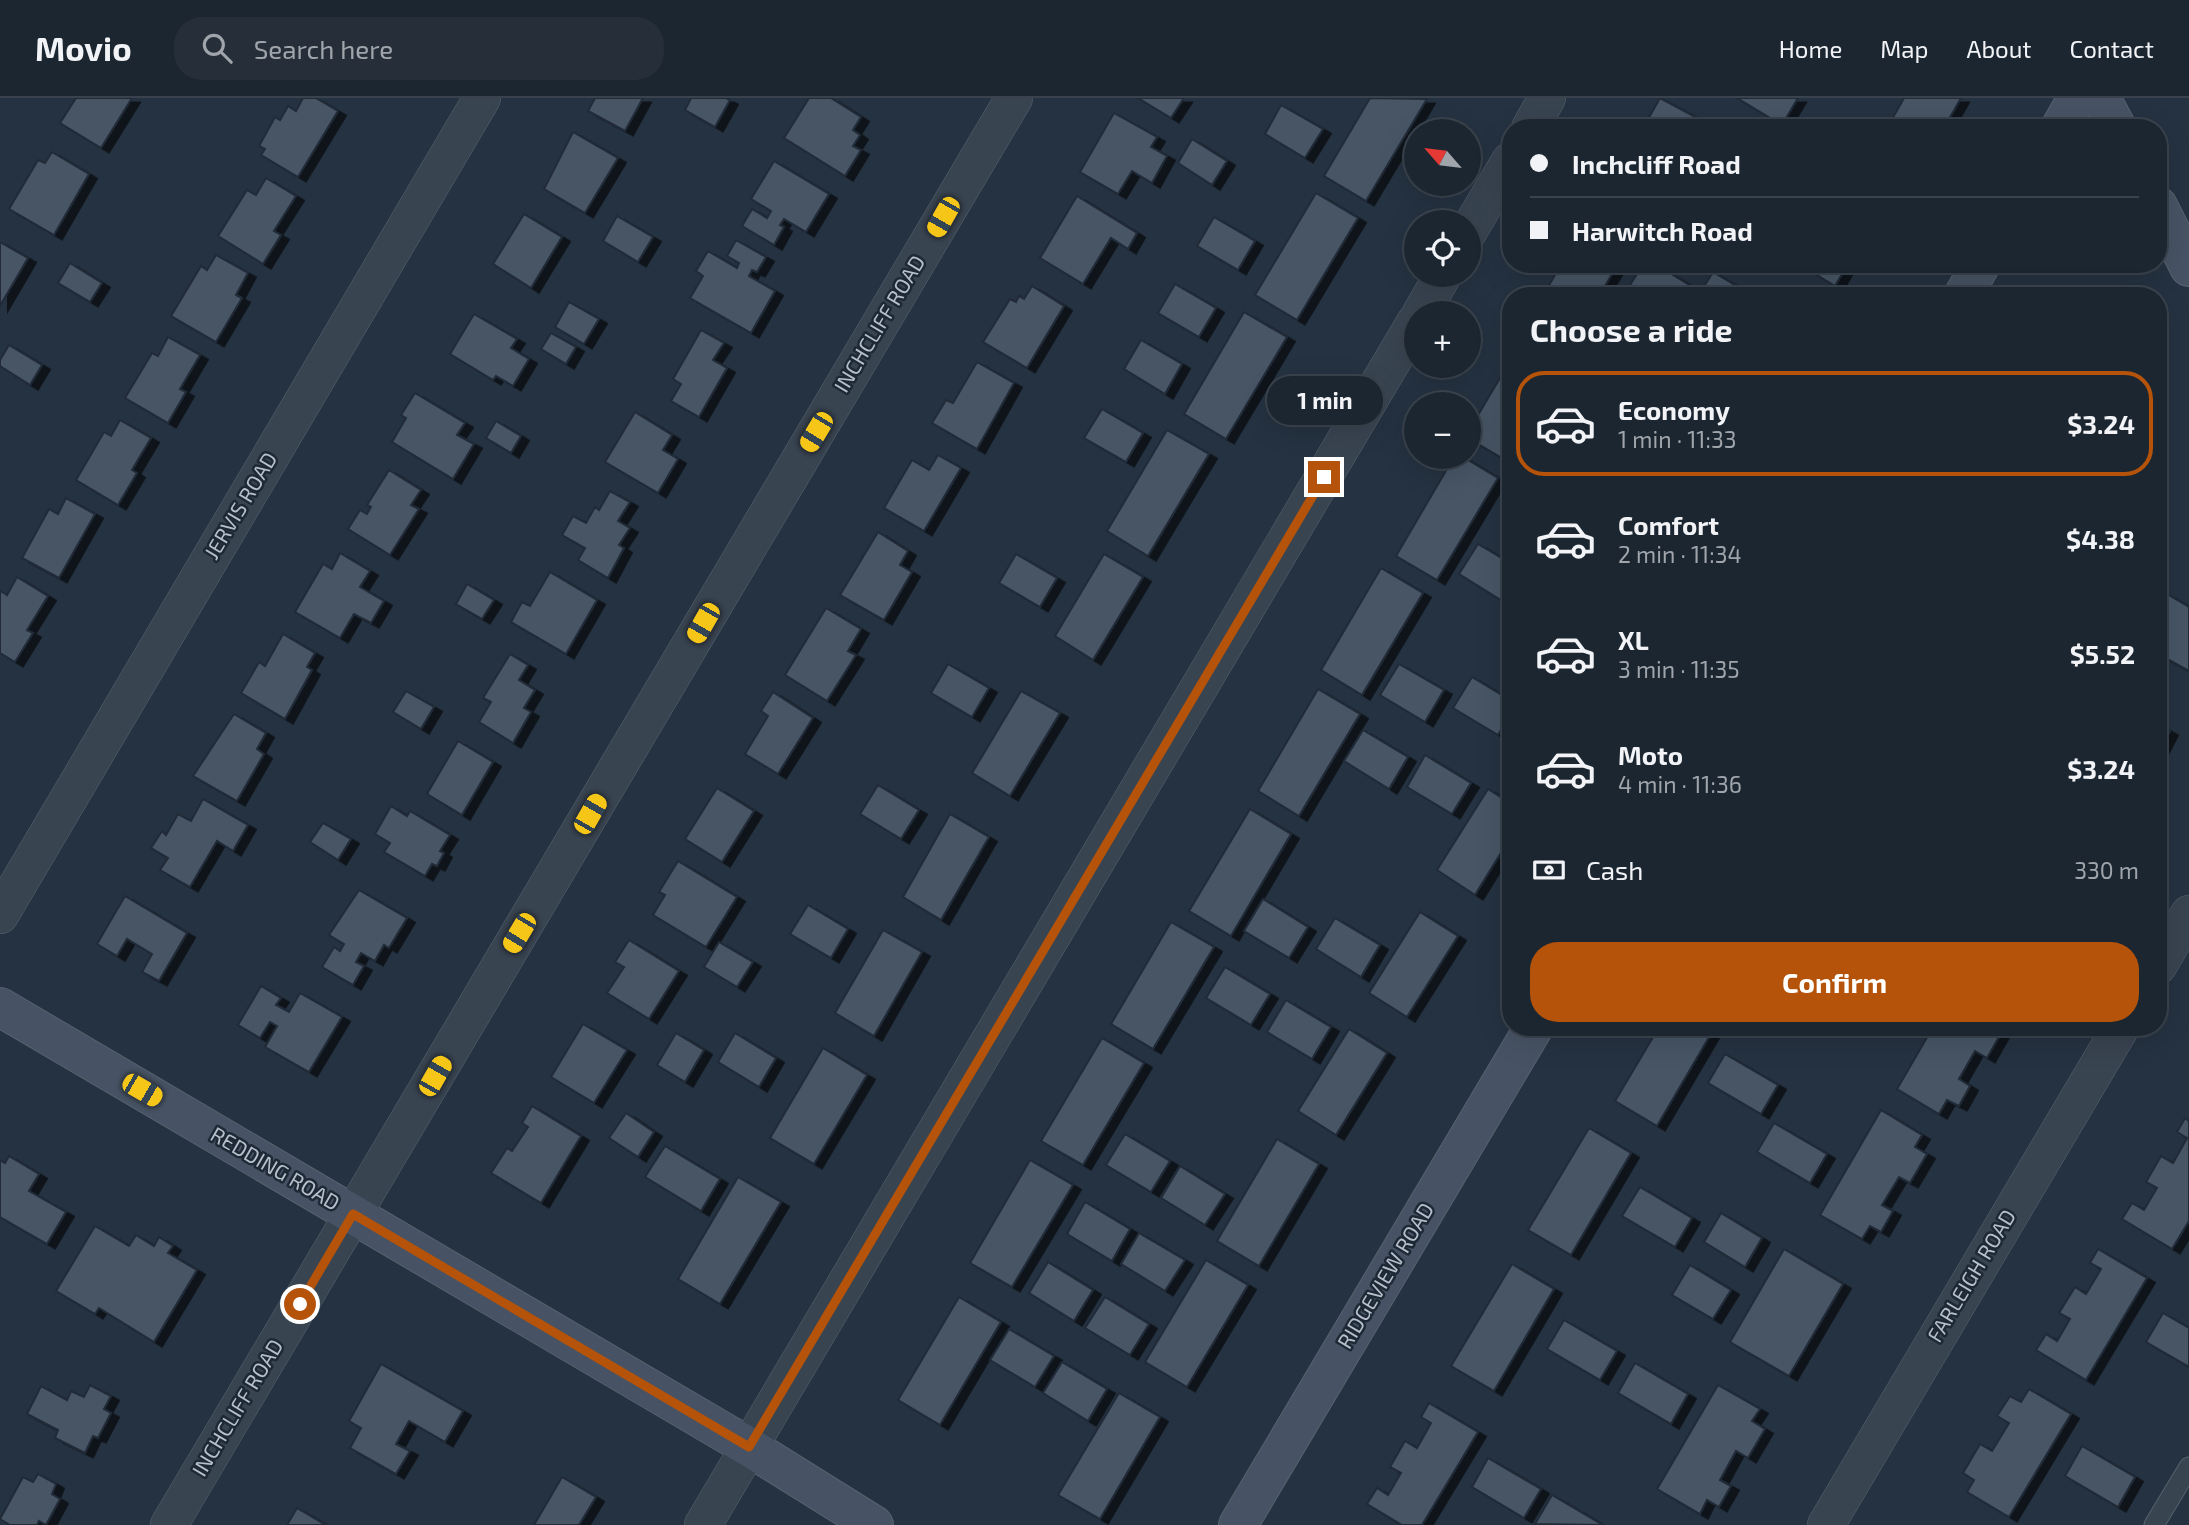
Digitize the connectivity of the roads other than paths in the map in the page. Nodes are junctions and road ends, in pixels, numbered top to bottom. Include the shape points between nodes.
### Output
1 (482, 98) edge
2 (1014, 98) edge
3 (1547, 98) edge
4 (2077, 98) edge
5 (2101, 98) edge
6 (1535, 119) edge
7 (2065, 119) edge
8 (2112, 119) edge
9 (1502, 175) edge
10 (1481, 210) edge
11 (2167, 224) edge
12 (2189, 267) edge
13 (1404, 341) edge
14 (2189, 914) edge
15 (0, 915) edge
16 (2167, 951) edge
17 (0, 1007) edge
18 (1529, 1036) edge
19 (2116, 1036) edge
20 (353, 1214) junction
21 (749, 1447) junction
22 (2189, 1467) edge
23 (169, 1525) edge
24 (703, 1525) edge
25 (874, 1525) edge
26 (1238, 1525) edge
27 (1826, 1525) edge
28 (2154, 1525) edge

1 - 15 street, JERVIS ROAD
2 - 20 street, INCHCLIFF ROAD
3 - 6 street
4 - 7 main road
5 - 8 main road
9 - 10 street
11 - 12 main road
13 - 21 street
14 - 16 street
17 - 20 main road, REDDING ROAD
18 - 26 main road, RIDGEVIEW ROAD
19 - 27 street, FARLEIGH ROAD
20 - 21 main road, REDDING ROAD
20 - 23 street, INCHCLIFF ROAD
21 - 24 street
21 - 25 main road, REDDING ROAD
22 - 28 lane

